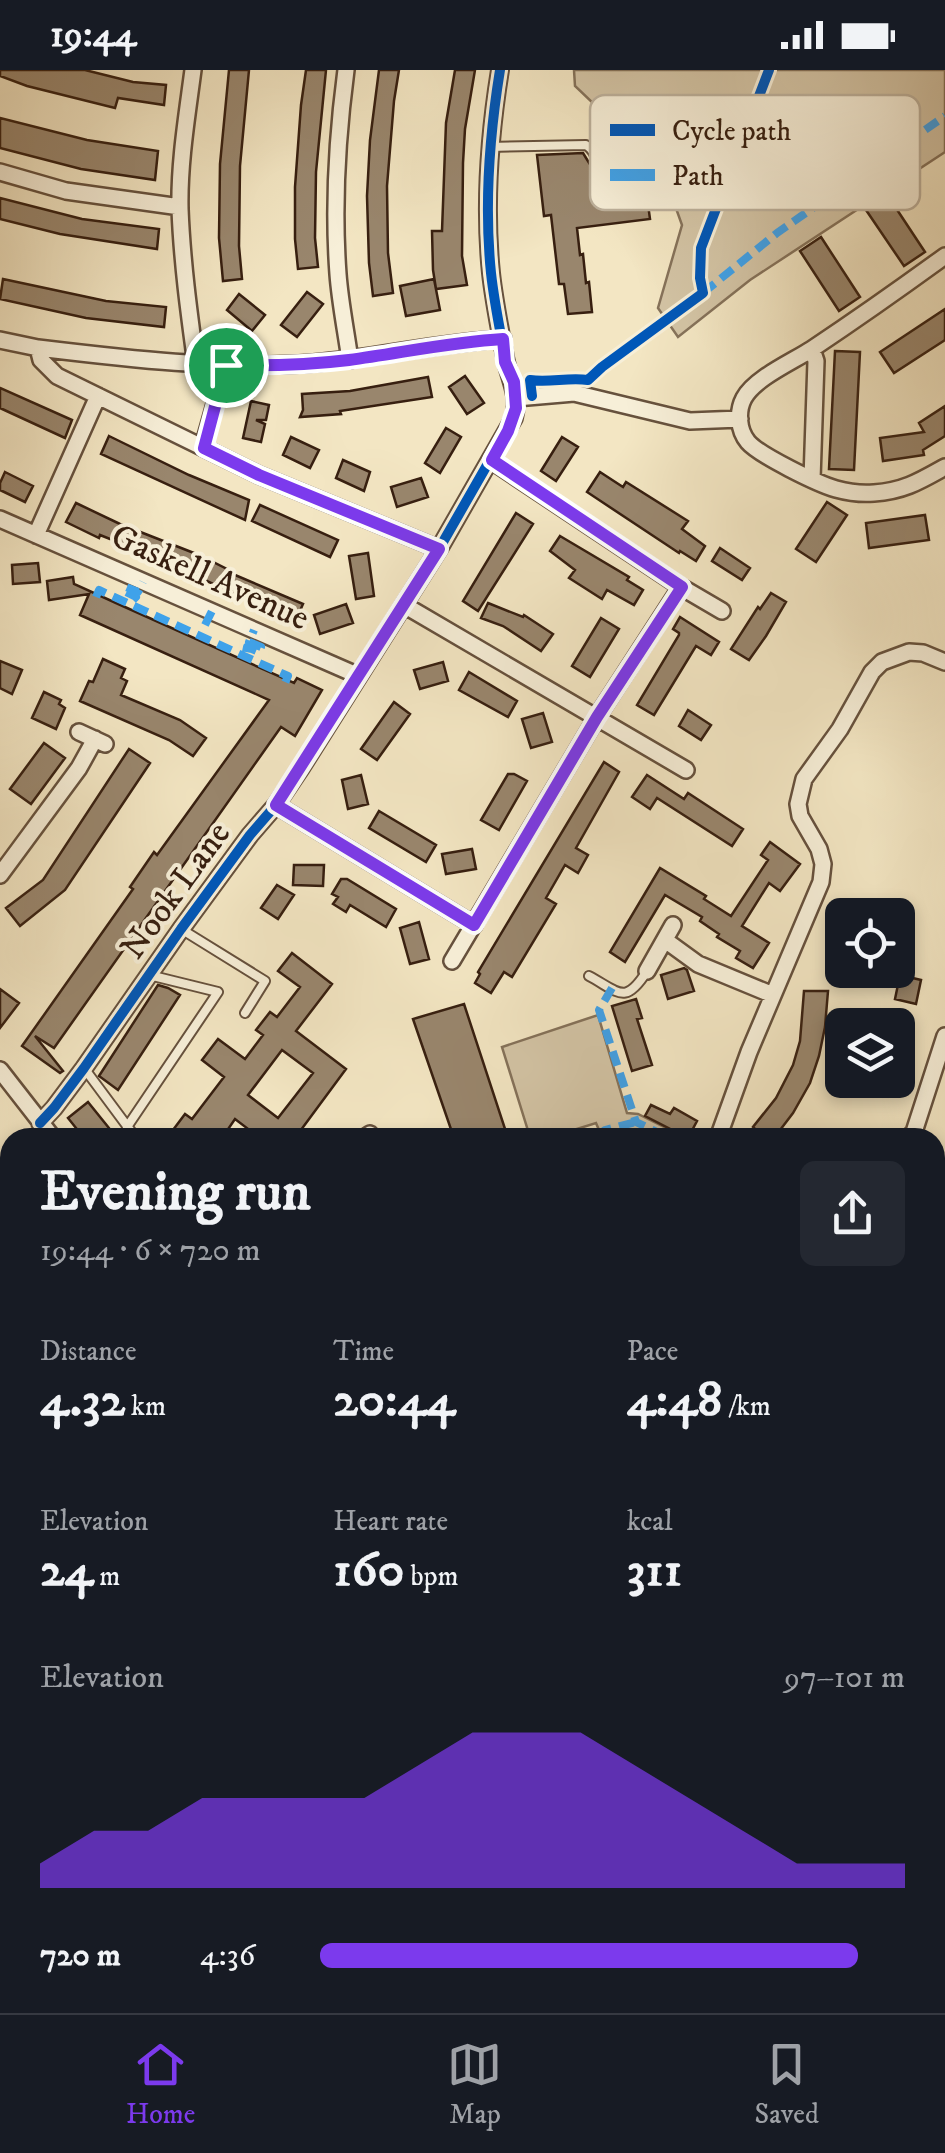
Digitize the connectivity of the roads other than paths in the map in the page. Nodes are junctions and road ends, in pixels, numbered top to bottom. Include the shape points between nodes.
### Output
1 (193, 70) edge
2 (346, 70) edge
3 (500, 70) edge
4 (489, 146) junction
5 (590, 147) edge
6 (0, 172) edge
7 (180, 207) junction
8 (945, 256) edge
9 (503, 339) junction
10 (0, 340) edge
11 (38, 348) junction
12 (812, 348) junction
13 (350, 360) junction
14 (196, 364) junction
15 (226, 365) junction
16 (98, 396) junction
17 (516, 398) junction
18 (740, 418) junction
19 (204, 448) junction
20 (492, 460) junction
21 (945, 467) edge
22 (812, 479) junction
23 (0, 519) edge
24 (36, 535) junction
25 (439, 549) junction
26 (682, 587) junction
27 (404, 604) junction
28 (722, 612) dead end
29 (945, 662) edge
30 (359, 676) junction
31 (597, 717) junction
32 (78, 732) dead end
33 (686, 770) dead end
34 (276, 805) junction
35 (0, 875) edge
36 (474, 925) junction
37 (181, 929) junction
38 (452, 961) dead end
39 (648, 971) joint
40 (149, 975) junction
41 (589, 976) dead end
42 (773, 996) junction
43 (245, 1013) dead end
44 (945, 1036) edge
45 (84, 1068) junction
46 (0, 1070) edge
47 (40, 1122) junction
48 (127, 1127) joint
49 (45, 1128) edge
50 (722, 1128) edge
51 (915, 1128) edge

1 - 7 street
2 - 13 street via 336,202
3 - 4 street
4 - 5 lane
4 - 9 street via 488,239
6 - 7 street via 66,191
7 - 14 street
8 - 12 street
9 - 13 street
9 - 17 street
10 - 11 street
11 - 14 street
11 - 16 street via 47,368
12 - 18 street via 748,392
12 - 22 street
13 - 15 street
14 - 15 street
15 - 19 street
16 - 19 street
16 - 24 street
17 - 18 street via 574,393 690,421
17 - 20 street, Nook Lane via 514,418
18 - 22 street via 748,443
19 - 25 street
20 - 25 street, Nook Lane
20 - 26 street
21 - 22 street via 908,488 871,493
23 - 24 street, Gaskell Avenue
24 - 30 street, Gaskell Avenue
25 - 27 street, Nook Lane
26 - 28 street
26 - 31 street
27 - 30 street, Nook Lane
27 - 31 street
29 - 42 street via 908,652 882,662 804,779 798,804 819,849 821,882
30 - 34 street, Nook Lane
31 - 33 street
31 - 36 street
32 - 35 street via 100,742
34 - 36 street
34 - 37 street, Nook Lane
36 - 38 street
37 - 40 street, Nook Lane
37 - 43 lane via 265,981
39 - 41 lane via 636,988 621,994
39 - 42 street via 669,933 698,964
40 - 45 street, Nook Lane
40 - 48 lane via 218,992
42 - 50 street
44 - 51 street
45 - 47 street, Nook Lane
45 - 48 lane
46 - 47 street
47 - 49 street

